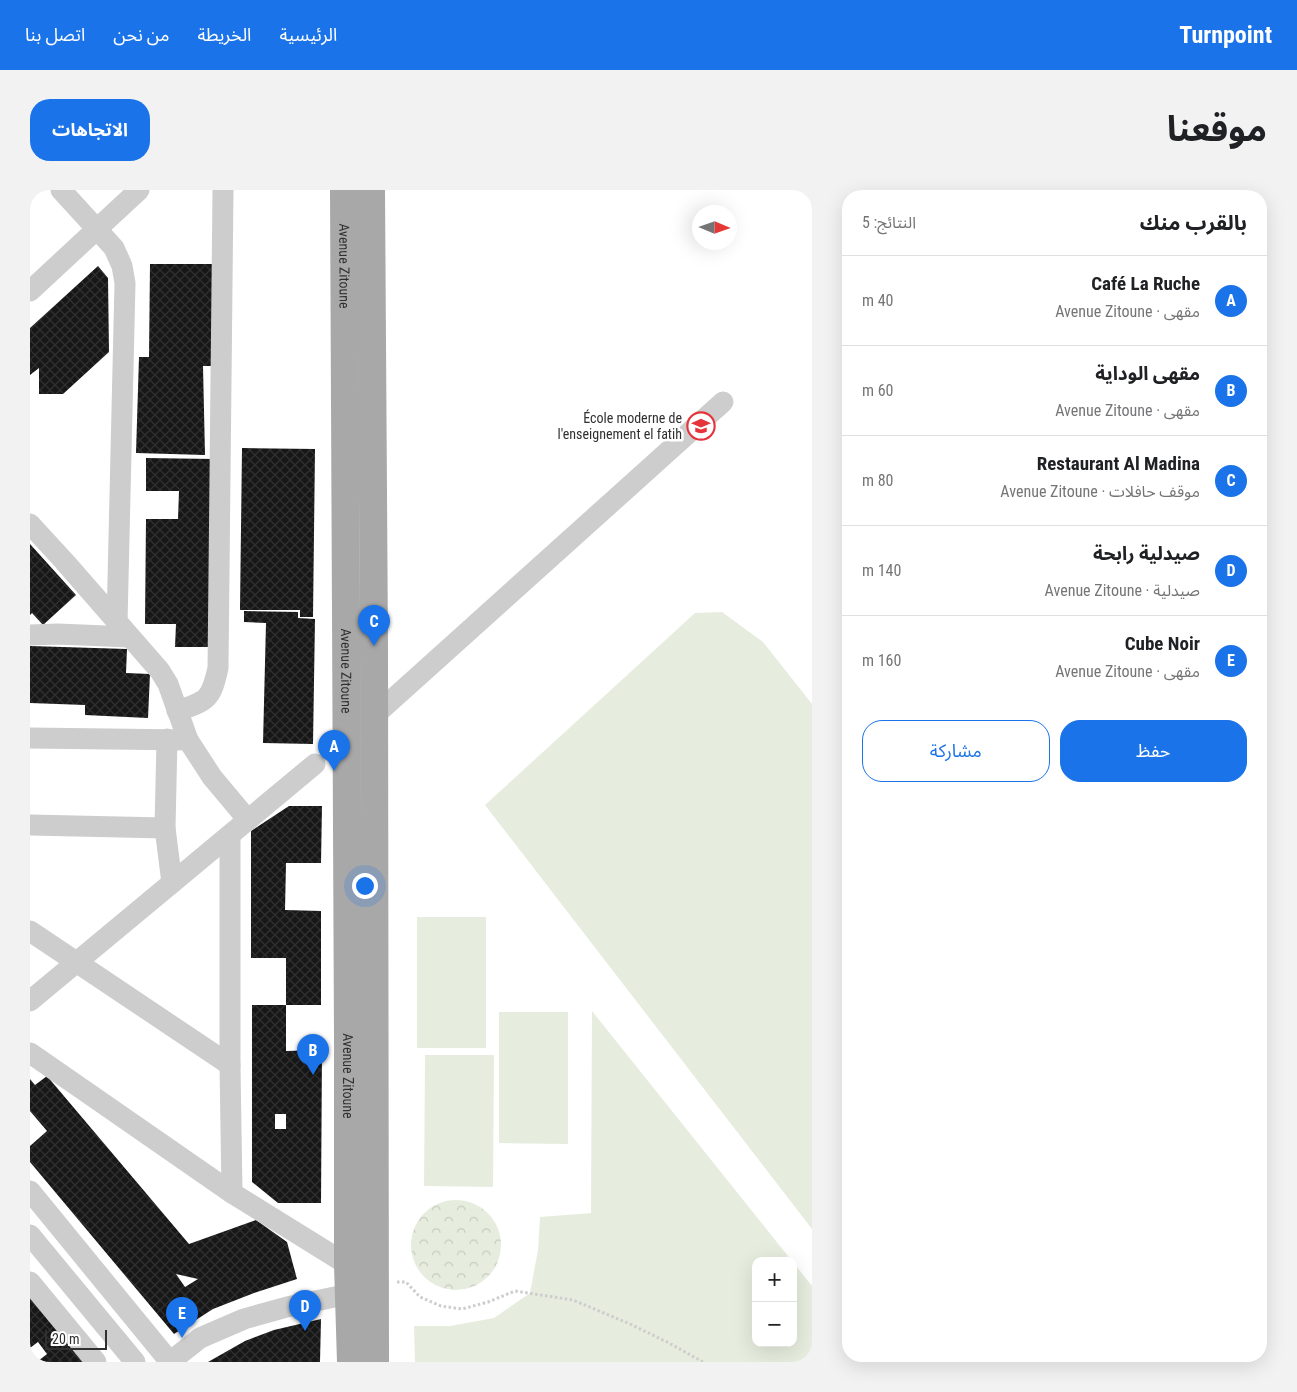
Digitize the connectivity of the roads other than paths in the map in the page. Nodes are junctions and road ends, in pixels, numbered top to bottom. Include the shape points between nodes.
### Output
1 (61, 190) edge
2 (139, 190) edge
3 (223, 190) edge
4 (344, 190) edge
5 (371, 190) edge
6 (96, 229) junction
7 (30, 291) edge
8 (723, 402) dead end
9 (30, 524) edge
10 (124, 630) junction
11 (30, 635) edge
12 (177, 711) junction
13 (374, 716) junction
14 (30, 738) edge
15 (177, 740) junction
16 (314, 764) dead end
17 (248, 820) junction
18 (30, 825) edge
19 (165, 828) junction
20 (230, 835) junction
21 (172, 883) junction
22 (30, 931) edge
23 (77, 962) junction
24 (30, 1001) edge
25 (30, 1053) edge
26 (230, 1064) junction
27 (30, 1191) edge
28 (232, 1193) junction
29 (30, 1235) edge
30 (348, 1265) junction
31 (30, 1282) edge
32 (349, 1294) junction
33 (96, 1362) edge
34 (135, 1362) edge
35 (170, 1362) edge
36 (351, 1362) edge
37 (375, 1362) edge

1 - 6 street
2 - 6 street
3 - 12 street via 218,668 208,697 200,704
4 - 30 main road, Avenue Zitoune
5 - 13 main road, Avenue Zitoune
6 - 7 street
6 - 10 street via 114,248 125,283
8 - 13 street
9 - 10 street
10 - 11 street
10 - 12 street via 160,671
12 - 15 street
13 - 37 main road, Avenue Zitoune
14 - 15 street
15 - 17 street
15 - 19 street
16 - 17 street
17 - 20 street
18 - 19 street
19 - 21 street
20 - 21 street
20 - 26 street
21 - 23 street
22 - 23 street
23 - 24 street
23 - 26 street
25 - 28 street
26 - 28 street
27 - 35 street
28 - 30 street
29 - 34 street
30 - 32 main road, Avenue Zitoune
31 - 33 street
32 - 35 street via 244,1319 200,1338
32 - 36 main road, Avenue Zitoune

